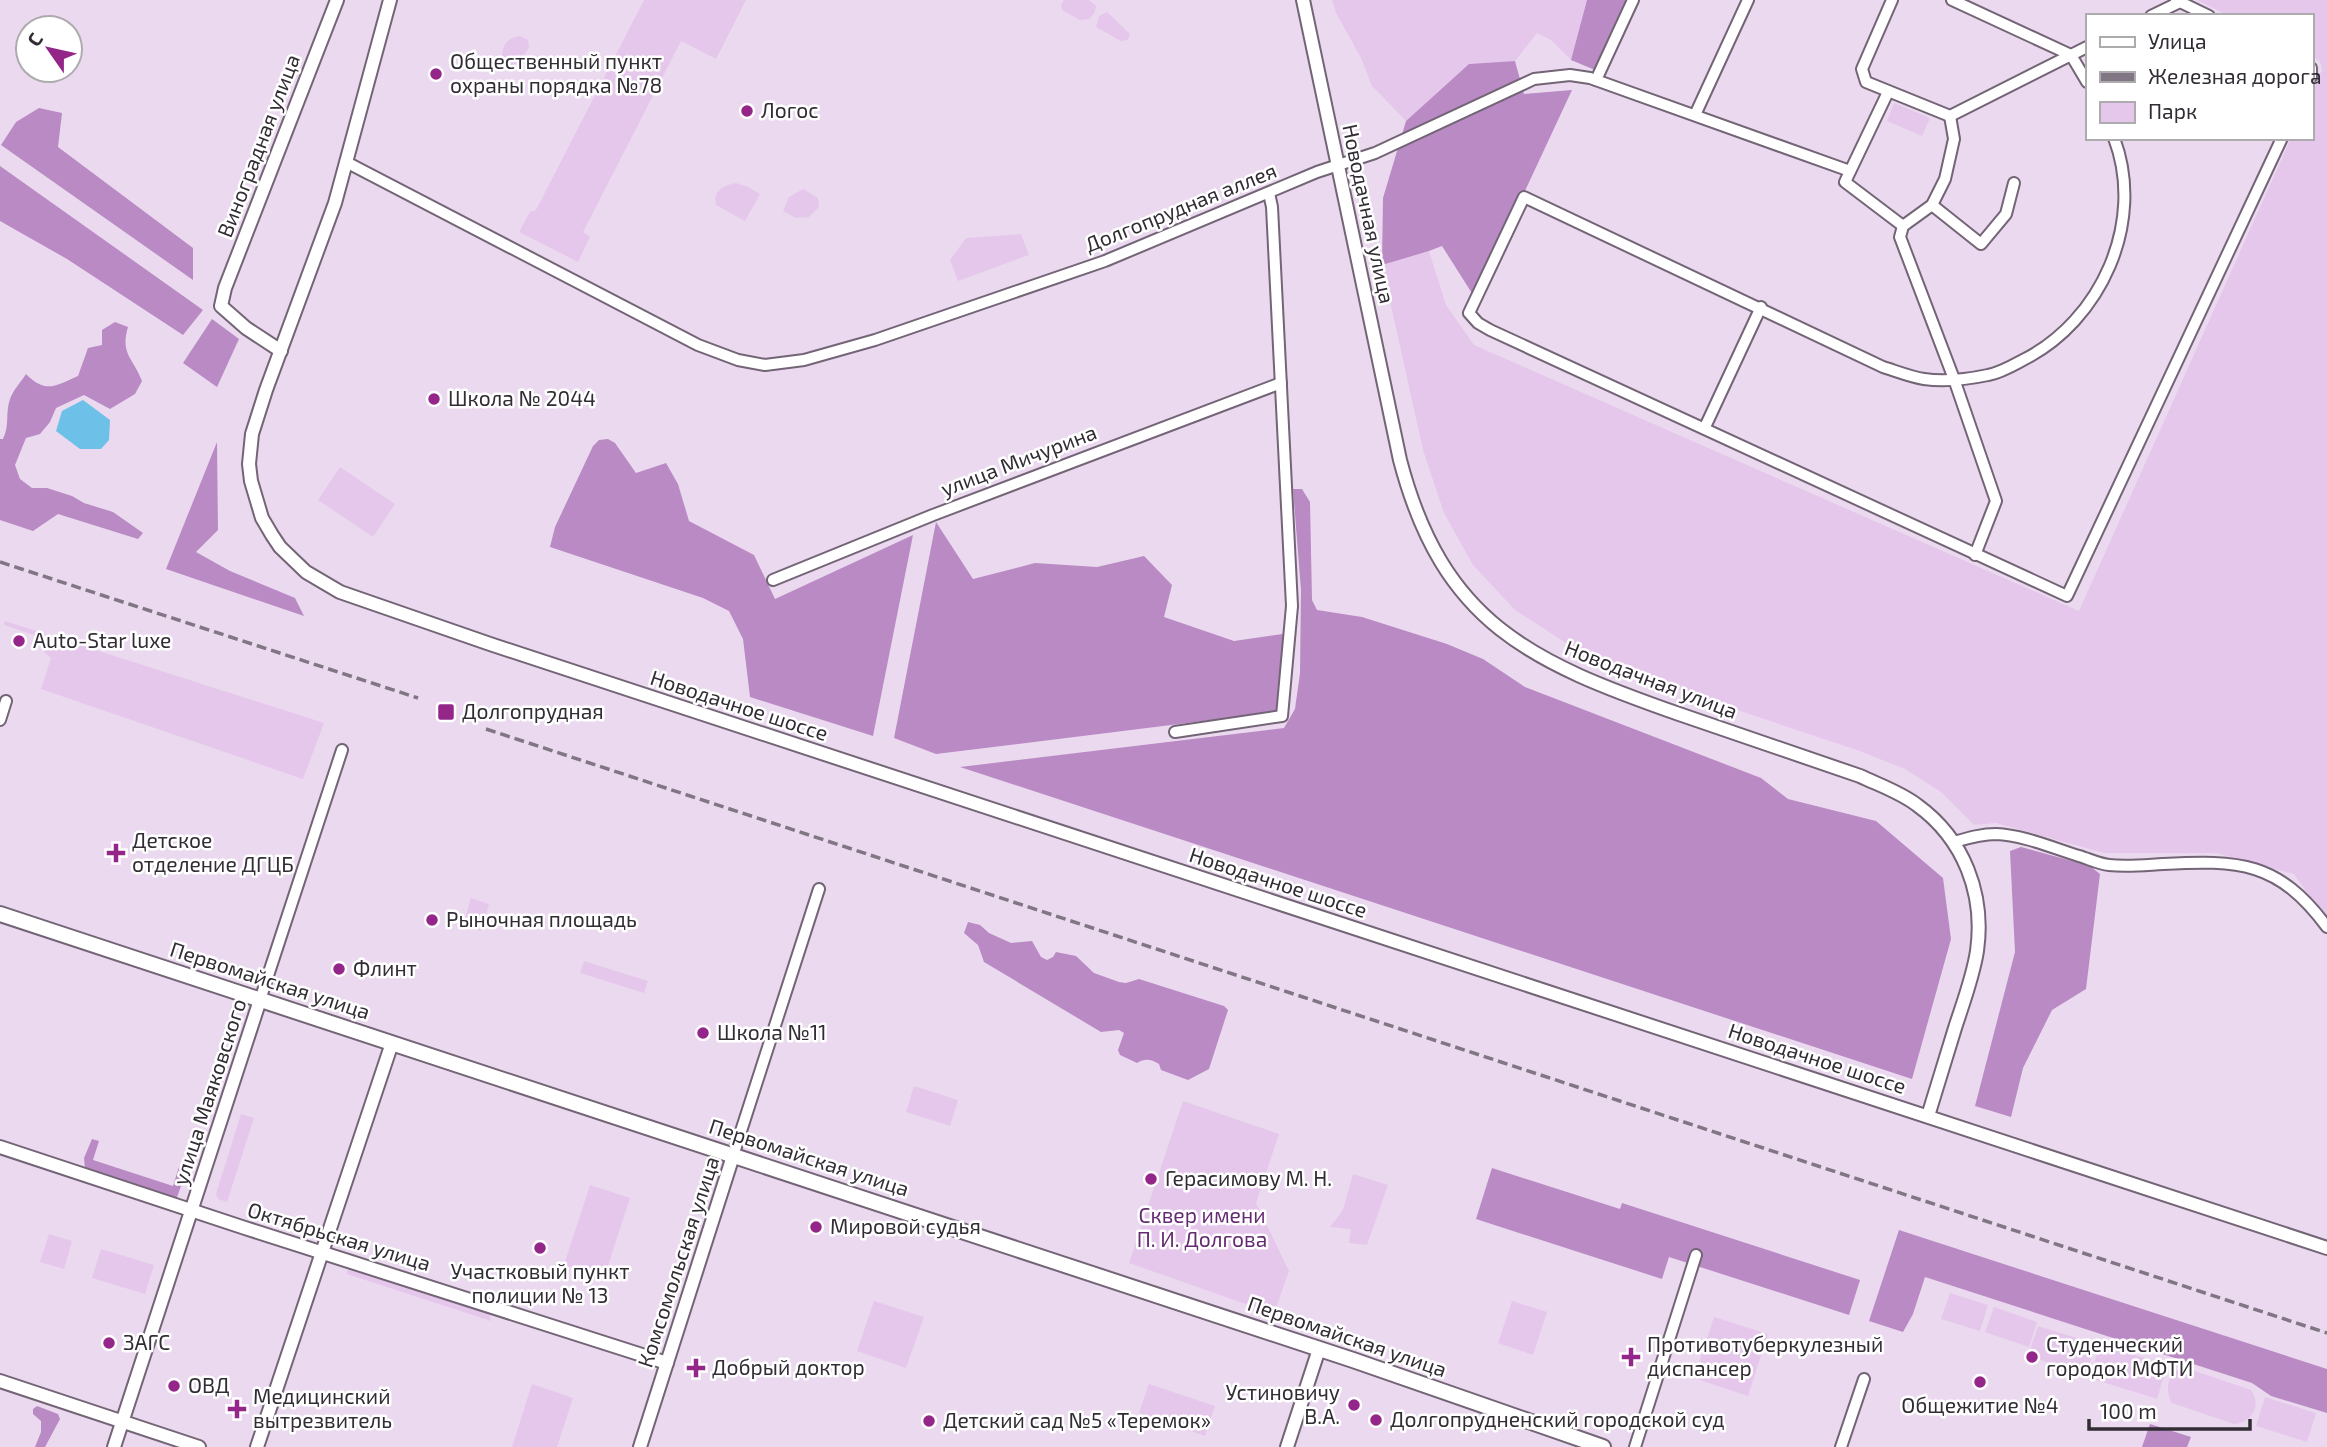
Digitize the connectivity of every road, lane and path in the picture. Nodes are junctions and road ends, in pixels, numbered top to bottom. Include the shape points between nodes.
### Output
1 (337, 0) edge
2 (390, 0) edge
3 (1303, 0) edge
4 (1633, 0) edge
5 (1748, 0) edge
6 (1892, 0) edge
7 (1952, 0) edge
8 (2178, 1) edge
9 (2155, 14) edge
10 (2205, 14) edge
11 (2086, 48) edge
12 (2071, 55) junction
13 (1593, 79) junction
14 (2086, 80) edge
15 (1888, 92) junction
16 (1695, 115) junction
17 (1950, 116) junction
18 (2115, 140) edge
19 (2282, 140) edge
20 (348, 163) junction
21 (1339, 166) junction
22 (1850, 171) junction
23 (2014, 183) dead end
24 (1269, 193) junction
25 (1931, 205) junction
26 (1903, 226) junction
27 (1761, 307) junction
28 (281, 351) junction
29 (1954, 379) junction
30 (1281, 383) junction
31 (1705, 427) junction
32 (1976, 555) junction
33 (773, 580) dead end
34 (6, 701) dead end
35 (0, 720) edge
36 (1175, 732) dead end
37 (342, 750) dead end
38 (1954, 842) junction
39 (819, 888) dead end
40 (0, 914) edge
41 (2327, 927) edge
42 (260, 1000) junction
43 (392, 1043) junction
44 (1928, 1116) junction
45 (0, 1147) edge
46 (733, 1156) junction
47 (191, 1210) junction
48 (2327, 1248) edge
49 (322, 1253) junction
50 (1696, 1255) dead end
51 (1319, 1349) junction
52 (667, 1363) junction
53 (1864, 1379) dead end
54 (0, 1381) edge
55 (122, 1422) junction
56 (114, 1447) edge
57 (199, 1447) edge
58 (257, 1447) edge
59 (640, 1447) edge
60 (1287, 1447) edge
61 (1603, 1447) edge
62 (1635, 1447) edge
63 (1841, 1447) edge

1 - 28 street, Виноградная улица via 220,306
2 - 20 street, Новодачное шоссе
3 - 21 street, Новодачная улица
4 - 13 street
5 - 16 street
6 - 15 street via 1862,69 1866,82
7 - 12 street
8 - 9 street
8 - 10 street
11 - 12 street
12 - 14 street
12 - 17 street
13 - 16 street, Долгопрудная аллея
13 - 21 street, Долгопрудная аллея via 1570,75 1534,79
15 - 17 street
15 - 22 street
16 - 22 street, Долгопрудная аллея
17 - 25 street via 1954,139 1945,179
18 - 29 street via 2126,181 2124,211 2112,262 2094,297 2041,351 1990,375
19 - 32 street via 2067,596
20 - 24 street, Долгопрудная аллея via 698,345 752,364 804,360 985,304 1105,261
20 - 28 street, Новодачное шоссе
21 - 24 street, Долгопрудная аллея
21 - 38 street, Новодачная улица via 1406,483 1431,544 1455,583 1486,618 1518,644 1614,691 1893,790 1936,820
22 - 26 street via 1845,182
23 - 25 street via 2006,214 1981,244
24 - 30 street
25 - 26 street
26 - 29 street via 1900,237
27 - 29 street via 1883,367 1925,379
27 - 31 street
27 - 31 street via 1524,197 1469,305 1469,313 1490,330
28 - 44 street, Новодачное шоссе via 250,447 251,481 272,535 293,561 322,582 357,598 753,731
29 - 32 street via 1996,501
30 - 33 street, улица Мичурина
30 - 36 street via 1292,606 1282,716
31 - 32 street
34 - 35 street
37 - 42 street, улица Маяковского
38 - 41 street via 1998,834 2107,865 2236,863 2286,885
38 - 44 street, Новодачная улица via 1975,888 1977,951
39 - 46 street, Комсомольская улица
40 - 42 main road, Первомайская улица
42 - 43 main road, Первомайская улица
42 - 47 street, улица Маяковского
43 - 46 main road, Первомайская улица
43 - 49 street
44 - 48 street, Новодачное шоссе
45 - 47 street, Октябрьская улица
46 - 51 main road, Первомайская улица
46 - 52 street, Комсомольская улица
47 - 49 street, Октябрьская улица
47 - 55 street, улица Маяковского
49 - 52 street, Октябрьская улица
49 - 58 street
50 - 62 street
51 - 60 street
51 - 61 main road, Первомайская улица
52 - 59 street, Комсомольская улица
53 - 63 street
54 - 55 street
55 - 56 street, улица Маяковского
55 - 57 street

